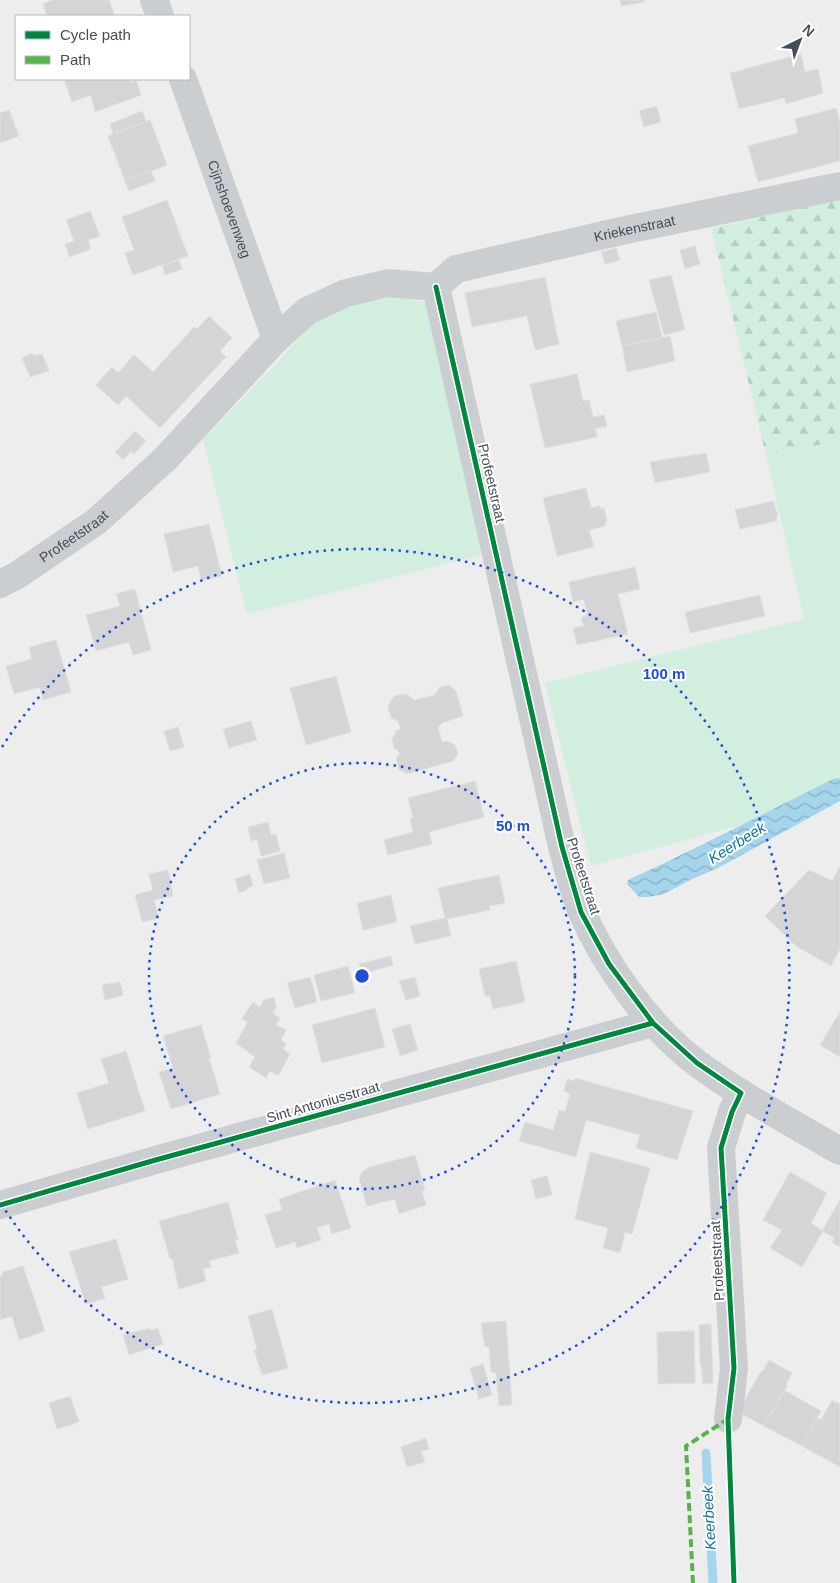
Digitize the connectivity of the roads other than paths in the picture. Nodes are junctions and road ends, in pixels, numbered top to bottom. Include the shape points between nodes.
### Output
1 (154, 0) edge
2 (160, 15) edge
3 (183, 80) edge
4 (840, 186) edge
5 (436, 287) junction
6 (276, 339) junction
7 (0, 584) edge
8 (653, 1023) junction
9 (741, 1093) junction
10 (840, 1151) edge
11 (0, 1205) edge
12 (728, 1419) dead end

1 - 2 street
3 - 6 street, Cijnshoevenweg
4 - 5 street, Kriekenstraat via 456,269
5 - 6 street, Profeetstraat via 388,283 346,293 308,311
5 - 8 street, Profeetstraat via 562,847 581,912 609,964
6 - 7 street, Profeetstraat via 165,459 97,521
8 - 9 street, Profeetstraat via 697,1063
8 - 11 street, Sint Antoniusstraat
9 - 10 street, Profeetstraat
9 - 12 street, Profeetstraat via 721,1148 734,1368

